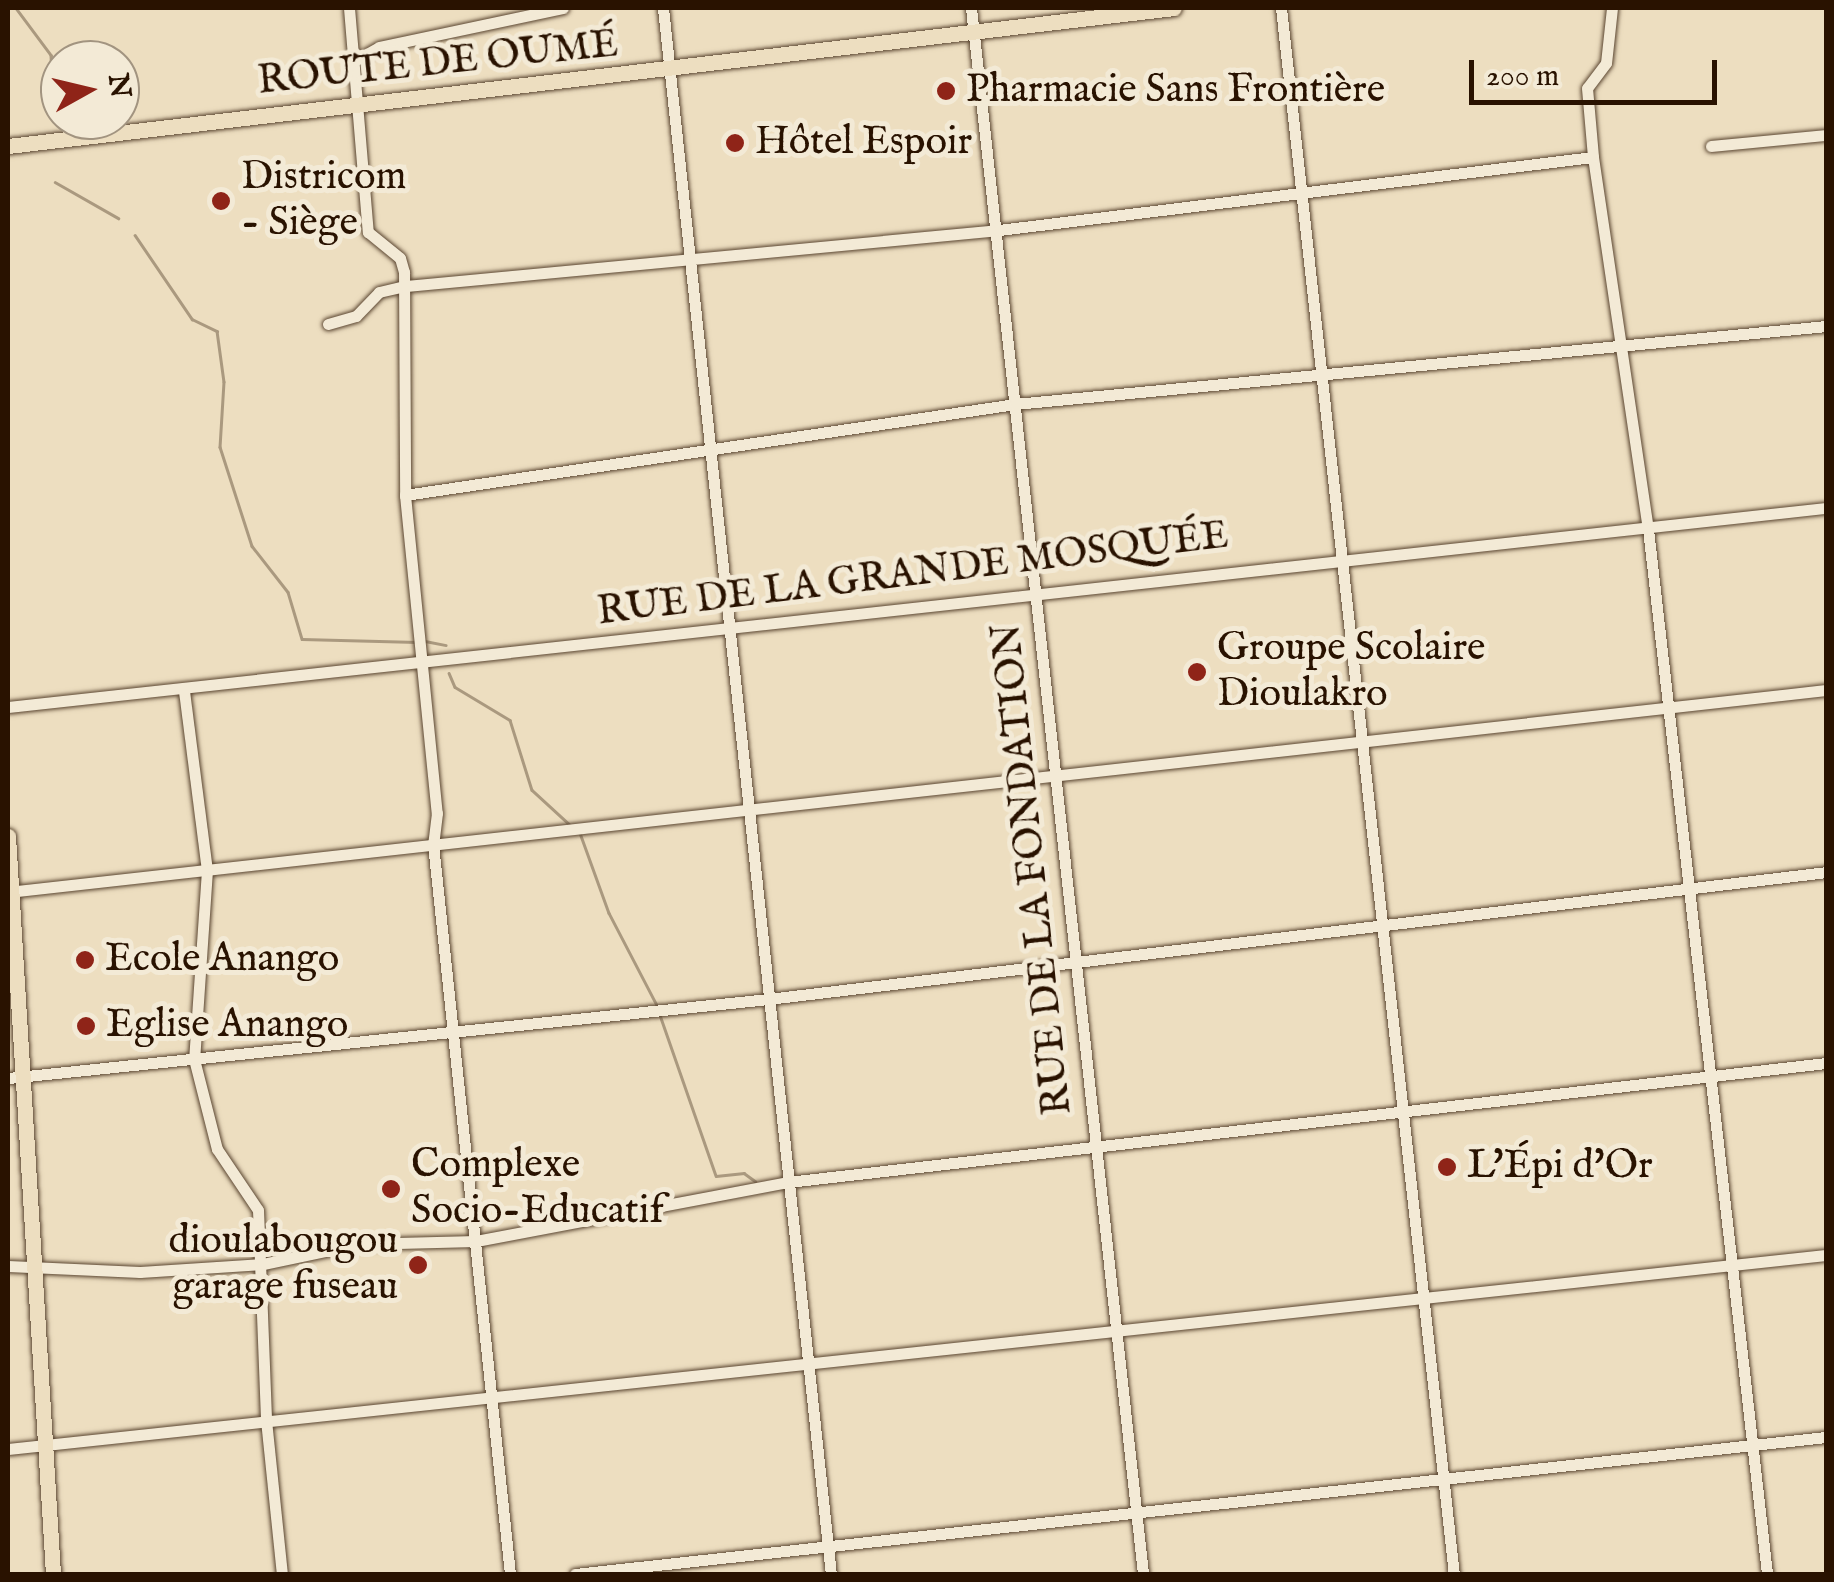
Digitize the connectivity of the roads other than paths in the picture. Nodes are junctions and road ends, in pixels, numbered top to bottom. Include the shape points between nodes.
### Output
1 (348, 8) edge
2 (563, 8) edge
3 (663, 8) edge
4 (971, 8) edge
5 (1174, 8) edge
6 (1281, 8) edge
7 (1612, 8) edge
8 (976, 37) junction
9 (356, 60) junction
10 (669, 71) junction
11 (362, 105) junction
12 (1826, 136) edge
13 (8, 146) edge
14 (1711, 146) dead end
15 (1593, 157) junction
16 (1300, 196) junction
17 (999, 230) junction
18 (688, 260) junction
19 (406, 286) junction
20 (328, 324) dead end
21 (1826, 326) edge
22 (1620, 349) junction
23 (1319, 372) junction
24 (1016, 404) junction
25 (708, 453) junction
26 (405, 495) junction
27 (1826, 508) edge
28 (1648, 529) junction
29 (1341, 558) junction
30 (1036, 592) junction
31 (728, 632) junction
32 (421, 664) junction
33 (184, 690) junction
34 (1826, 690) edge
35 (8, 707) edge
36 (1669, 708) junction
37 (1360, 743) junction
38 (1056, 776) junction
39 (748, 810) junction
40 (8, 836) edge
41 (432, 844) junction
42 (206, 870) junction
43 (1826, 872) edge
44 (1689, 886) junction
45 (9, 892) edge
46 (1382, 921) junction
47 (1075, 958) junction
48 (768, 999) junction
49 (452, 1033) junction
50 (194, 1058) junction
51 (1826, 1064) edge
52 (1710, 1074) junction
53 (15, 1077) edge
54 (1403, 1109) junction
55 (1098, 1145) junction
56 (788, 1182) junction
57 (476, 1241) junction
58 (1826, 1255) edge
59 (34, 1263) junction
60 (263, 1264) junction
61 (8, 1266) edge
62 (1732, 1266) junction
63 (1424, 1300) junction
64 (1117, 1331) junction
65 (808, 1364) junction
66 (492, 1398) junction
67 (266, 1420) junction
68 (1826, 1437) edge
69 (1752, 1444) junction
70 (45, 1445) junction
71 (8, 1449) edge
72 (1442, 1480) junction
73 (1137, 1514) junction
74 (828, 1547) junction
75 (52, 1574) edge
76 (282, 1574) edge
77 (510, 1574) edge
78 (575, 1574) edge
79 (832, 1574) edge
80 (1143, 1574) edge
81 (1454, 1574) edge
82 (1767, 1574) edge

1 - 9 street
2 - 9 street via 379,47
3 - 10 street
4 - 8 street, RUE DE LA FONDATION
5 - 8 main road, ROUTE DE OUMÉ
6 - 16 street
7 - 15 street via 1606,64 1587,88
8 - 10 main road, ROUTE DE OUMÉ
8 - 17 street, RUE DE LA FONDATION
9 - 11 street
10 - 11 main road, ROUTE DE OUMÉ
10 - 18 street
11 - 13 main road, ROUTE DE OUMÉ
11 - 19 street via 368,232 400,258
12 - 14 street
15 - 16 street
15 - 22 street
16 - 17 street
16 - 23 street
17 - 18 street
17 - 24 street, RUE DE LA FONDATION
18 - 19 street
18 - 25 street
19 - 20 street via 379,292 356,316
19 - 26 street
21 - 22 street
22 - 23 street
22 - 28 street
23 - 24 street
23 - 29 street
24 - 25 street
24 - 30 street, RUE DE LA FONDATION
25 - 26 street
25 - 31 street
26 - 32 street
27 - 28 street, RUE DE LA GRANDE MOSQUÉE
28 - 29 street, RUE DE LA GRANDE MOSQUÉE
28 - 36 street
29 - 30 street, RUE DE LA GRANDE MOSQUÉE
29 - 37 street
30 - 31 street, RUE DE LA GRANDE MOSQUÉE
30 - 38 street, RUE DE LA FONDATION
31 - 32 street, RUE DE LA GRANDE MOSQUÉE
31 - 39 street
32 - 33 street, RUE DE LA GRANDE MOSQUÉE
32 - 41 street via 437,813
33 - 35 street, RUE DE LA GRANDE MOSQUÉE
33 - 42 street
34 - 36 street
36 - 37 street
36 - 44 street
37 - 38 street
37 - 46 street
38 - 39 street
38 - 47 street, RUE DE LA FONDATION
39 - 41 street
39 - 48 street
40 - 45 main road
41 - 42 street
41 - 49 street
42 - 45 street
42 - 50 street
43 - 44 street
44 - 46 street
44 - 52 street
45 - 53 main road
46 - 47 street
46 - 54 street
47 - 48 street
47 - 55 street, RUE DE LA FONDATION
48 - 49 street
48 - 56 street
49 - 50 street
49 - 57 street
50 - 53 street
50 - 60 street via 217,1149 258,1210
51 - 52 street
52 - 54 street
52 - 62 street
53 - 59 main road
54 - 55 street
54 - 63 street
55 - 56 street
55 - 64 street, RUE DE LA FONDATION
56 - 57 street
56 - 65 street
57 - 60 street via 358,1244
57 - 66 street
58 - 62 street
59 - 60 street via 140,1272
59 - 61 street
59 - 70 main road
60 - 67 street
62 - 63 street
62 - 69 street
63 - 64 street
63 - 72 street
64 - 65 street
64 - 73 street, RUE DE LA FONDATION
65 - 66 street
65 - 74 street
66 - 67 street
66 - 77 street
67 - 70 street
67 - 76 street
68 - 69 street
69 - 72 street
69 - 82 street
70 - 71 street
70 - 75 main road
72 - 73 street
72 - 81 street
73 - 74 street
73 - 80 street, RUE DE LA FONDATION
74 - 78 street
74 - 79 street

